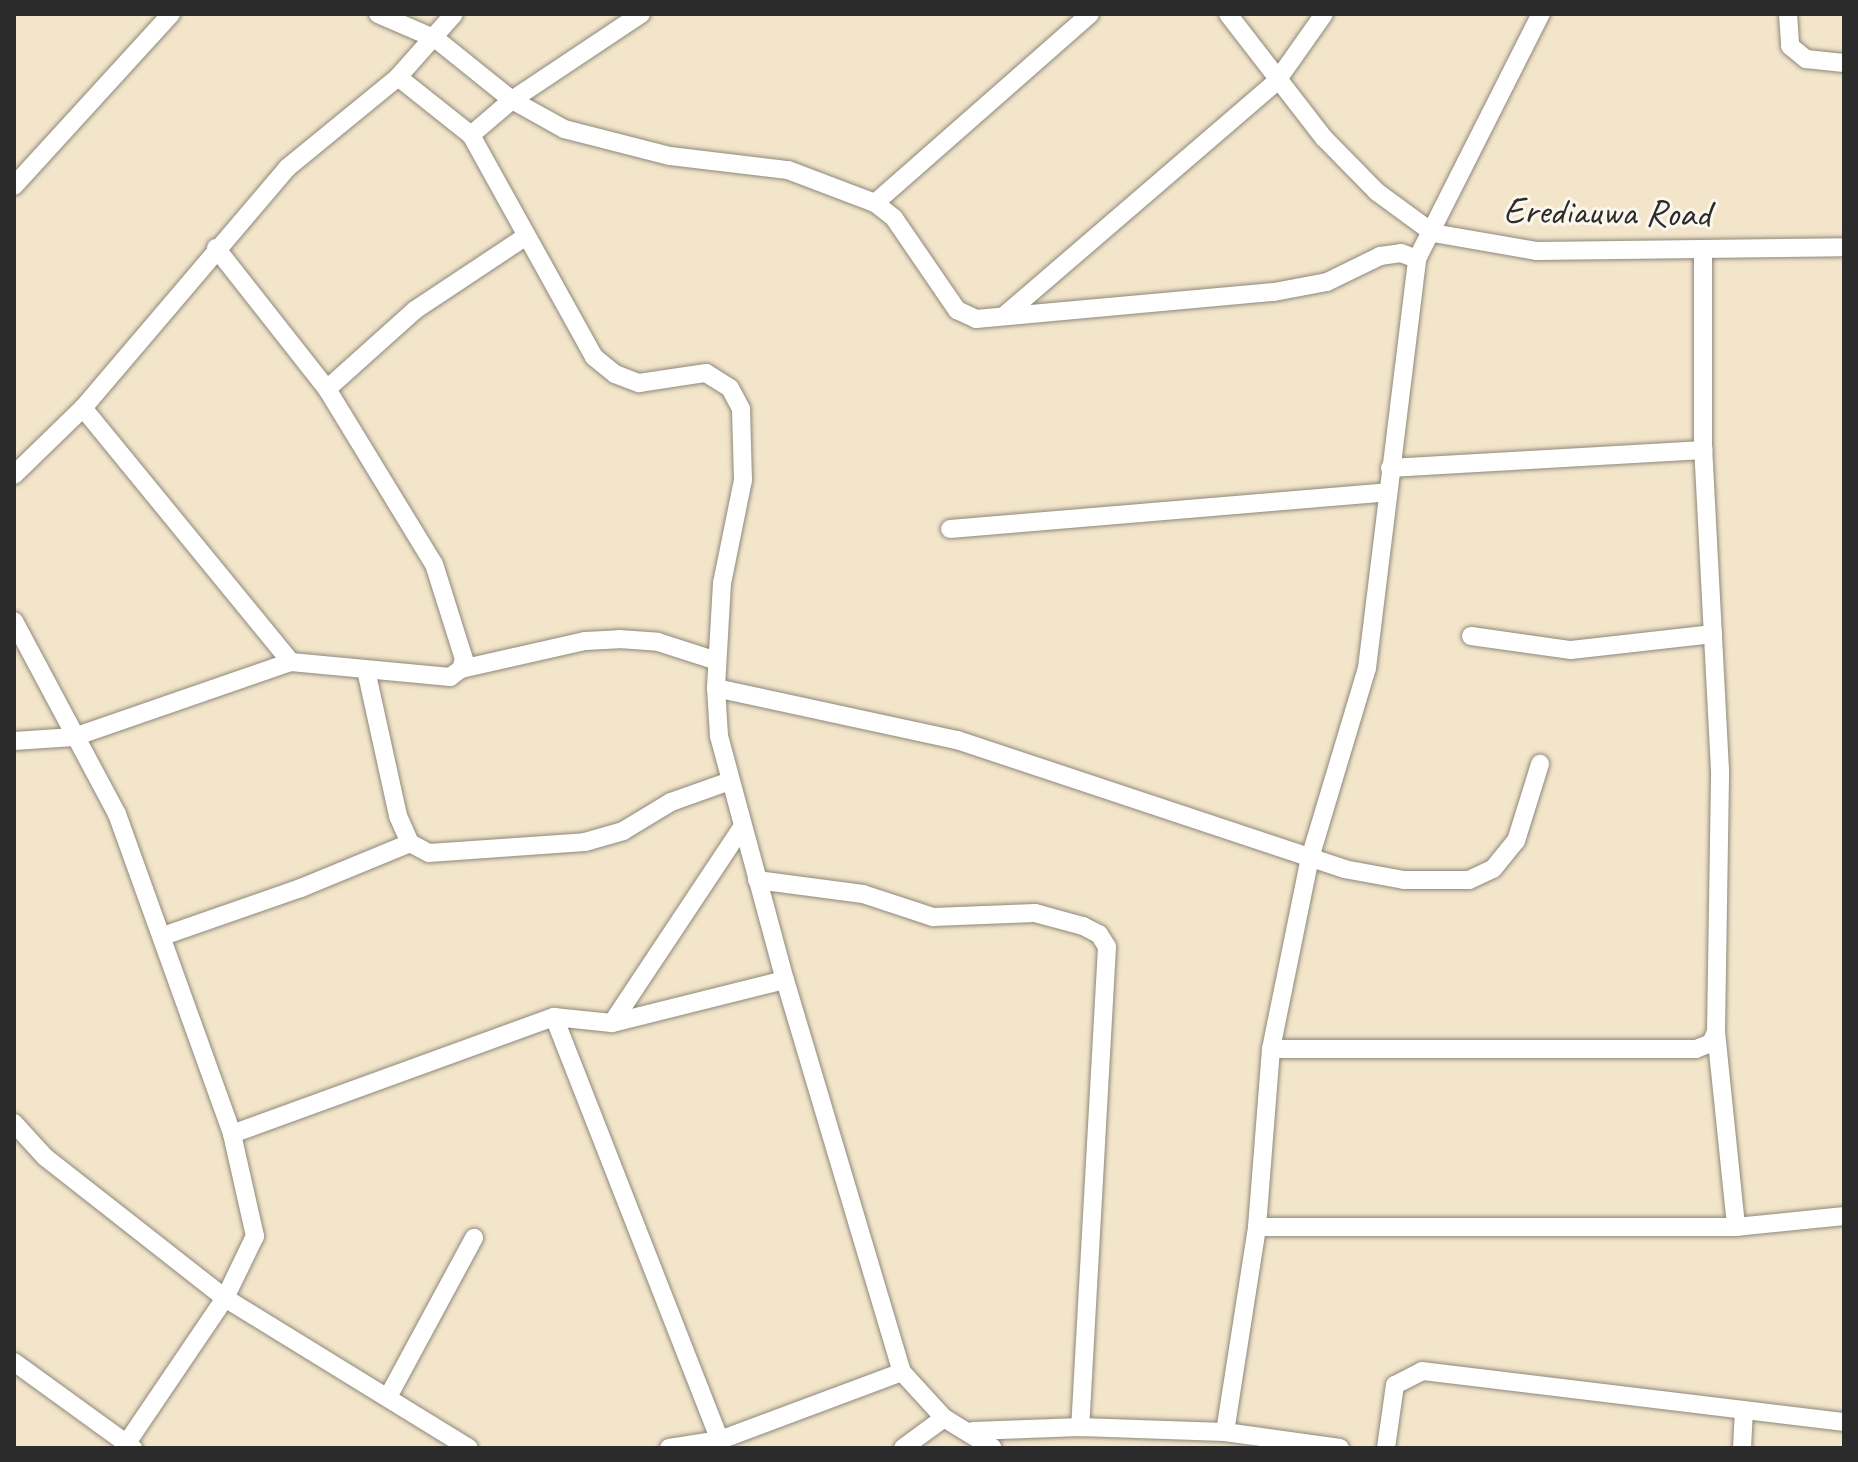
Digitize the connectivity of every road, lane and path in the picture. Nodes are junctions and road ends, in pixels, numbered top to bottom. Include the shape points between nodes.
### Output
1 (171, 14) edge
2 (378, 14) edge
3 (454, 14) edge
4 (641, 14) edge
5 (1090, 14) edge
6 (1228, 14) edge
7 (1324, 14) edge
8 (1541, 14) edge
9 (1788, 14) edge
10 (436, 39) junction
11 (1844, 63) edge
12 (398, 77) junction
13 (1276, 82) junction
14 (512, 100) junction
15 (471, 135) junction
16 (14, 186) edge
17 (875, 203) junction
18 (1433, 233) junction
19 (525, 237) junction
20 (1844, 247) edge
21 (216, 248) junction
22 (1703, 249) junction
23 (1417, 259) junction
24 (1005, 315) junction
25 (327, 389) junction
26 (83, 408) junction
27 (1703, 450) junction
28 (1390, 468) junction
29 (14, 475) edge
30 (1387, 492) junction
31 (950, 529) dead end
32 (14, 621) edge
33 (1713, 634) junction
34 (1471, 636) dead end
35 (717, 661) junction
36 (291, 662) junction
37 (461, 669) junction
38 (366, 670) junction
39 (716, 688) junction
40 (74, 737) junction
41 (14, 741) edge
42 (1540, 764) dead end
43 (730, 781) junction
44 (742, 827) junction
45 (410, 843) junction
46 (1310, 858) junction
47 (757, 880) junction
48 (163, 936) junction
49 (785, 980) junction
50 (554, 1017) junction
51 (612, 1023) junction
52 (1716, 1032) junction
53 (1271, 1049) junction
54 (14, 1123) edge
55 (232, 1134) junction
56 (1844, 1216) edge
57 (1257, 1227) junction
58 (1736, 1227) junction
59 (474, 1238) dead end
60 (225, 1298) junction
61 (14, 1362) edge
62 (902, 1372) junction
63 (388, 1397) junction
64 (1744, 1413) junction
65 (944, 1418) junction
66 (1844, 1422) edge
67 (1080, 1427) junction
68 (965, 1429) junction
69 (1225, 1432) junction
70 (720, 1440) junction
71 (130, 1446) edge
72 (469, 1448) edge
73 (669, 1448) edge
74 (903, 1448) edge
75 (993, 1448) edge
76 (1340, 1448) edge
77 (1386, 1448) edge
78 (1742, 1448) edge

1 - 16 street
2 - 10 street
3 - 10 street
4 - 14 street
5 - 17 street
6 - 13 street, Erediauwa Road
7 - 13 street
8 - 18 street
9 - 11 street via 1790,46 1806,59
10 - 12 street
10 - 14 street
12 - 15 street
12 - 21 street via 287,168
13 - 18 street, Erediauwa Road via 1377,192
13 - 24 street
14 - 15 street
14 - 17 street via 564,129 670,156 788,170
15 - 19 street
17 - 24 street via 894,218 957,310 976,319
18 - 22 street, Erediauwa Road via 1537,251
18 - 23 street
19 - 25 street via 415,310
19 - 35 street via 594,357 615,374 639,383 706,373 730,388 741,409 743,480 722,583
20 - 22 street, Erediauwa Road
21 - 25 street
21 - 26 street
22 - 27 street
23 - 24 street via 1401,253 1380,256 1327,282 1274,292
23 - 28 street
25 - 37 street via 434,564 464,659
26 - 29 street
26 - 36 street
27 - 28 street
27 - 33 street
28 - 30 street
30 - 31 street
30 - 46 street via 1367,668
32 - 40 street
33 - 34 street via 1571,650
33 - 52 street via 1720,770
35 - 37 street via 658,642 619,639 585,641
35 - 39 street
36 - 38 street
36 - 40 street
37 - 38 street via 450,677
38 - 45 street via 398,816
39 - 43 street via 719,736
39 - 46 street via 957,740
40 - 41 street
40 - 48 street via 117,814
42 - 46 street via 1516,841 1493,869 1469,880 1404,880
43 - 44 street
43 - 45 street via 671,802 623,831 585,842 429,853
44 - 47 street
44 - 51 street
45 - 48 street
46 - 53 street
47 - 49 street
47 - 67 street via 863,894 933,917 1035,913 1083,926 1099,934 1107,947
48 - 55 street
49 - 51 street
49 - 62 street
50 - 51 street
50 - 55 street
50 - 70 street
52 - 53 street via 1711,1043 1696,1049
52 - 58 street
53 - 57 street
54 - 60 street via 45,1157
55 - 60 street via 255,1236
56 - 58 street
57 - 58 street
57 - 69 street
59 - 63 street
60 - 63 street
60 - 71 street
61 - 71 street
62 - 65 street
62 - 70 street
63 - 72 street
64 - 66 street
64 - 77 street via 1422,1371 1395,1385
64 - 78 street
65 - 68 street
65 - 74 street
67 - 68 street via 982,1434
67 - 69 street
68 - 75 street
69 - 76 street
70 - 73 street

